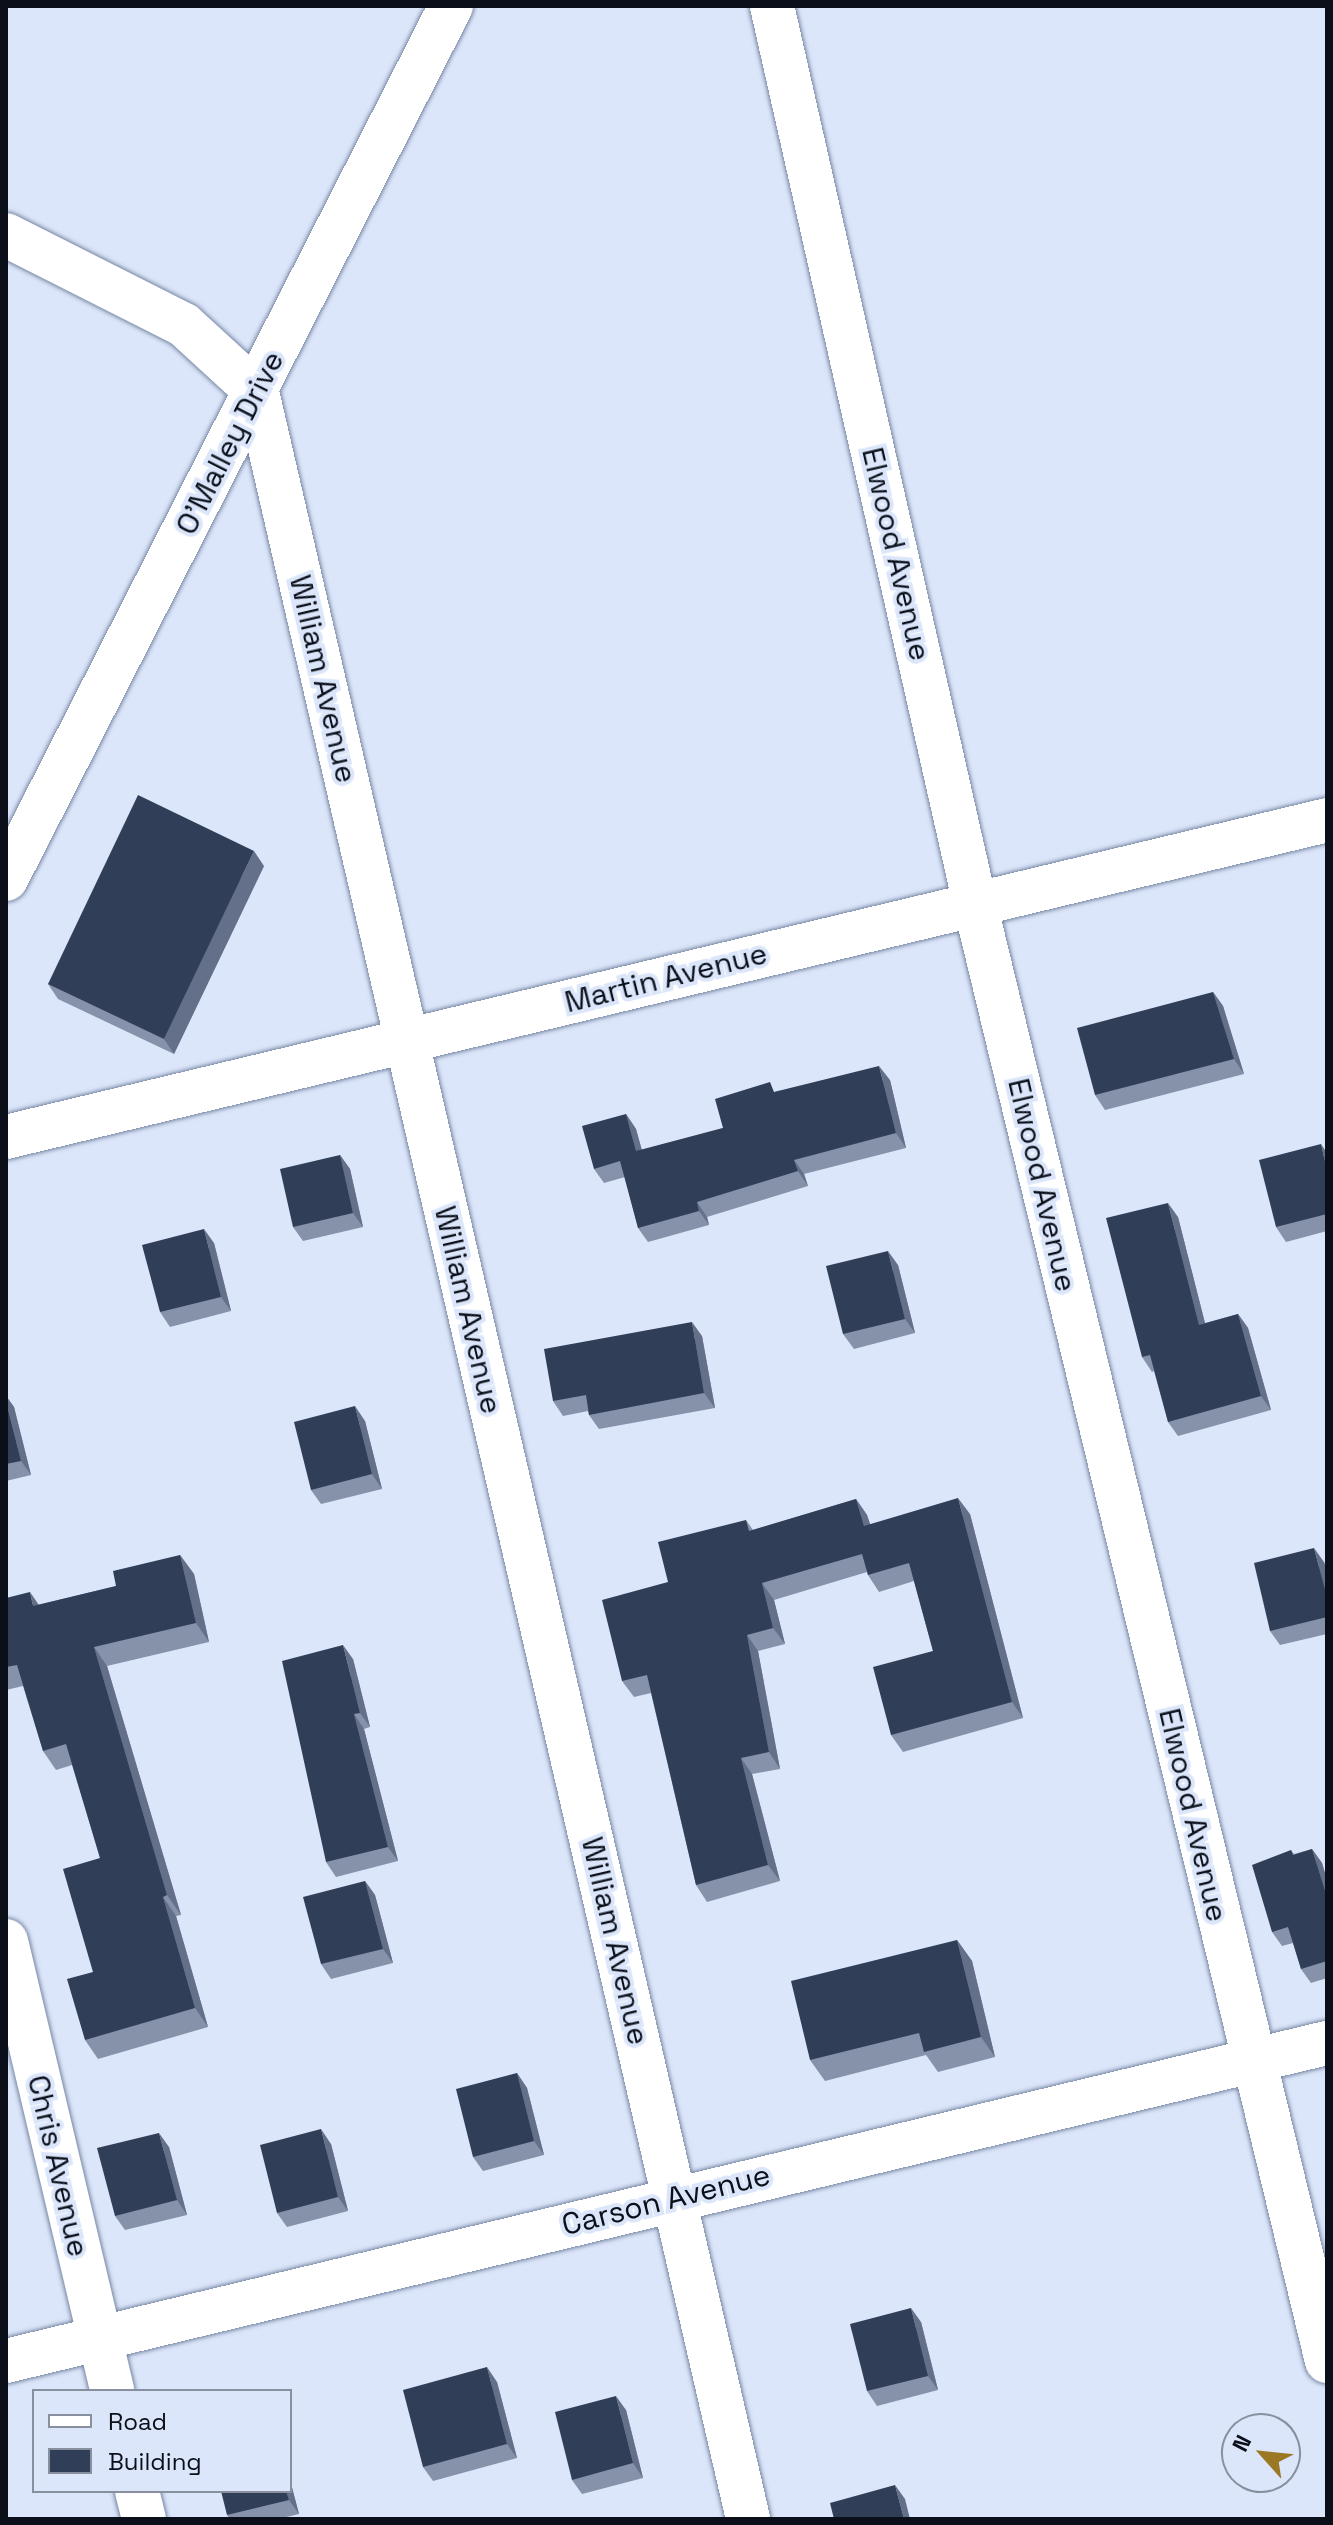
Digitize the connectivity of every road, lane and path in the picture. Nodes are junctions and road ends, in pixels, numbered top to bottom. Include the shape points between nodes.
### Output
1 (451, 6) edge
2 (772, 6) edge
3 (6, 235) edge
4 (257, 392) junction
5 (1327, 820) edge
6 (6, 879) edge
7 (975, 904) junction
8 (406, 1041) junction
9 (6, 1137) edge
10 (6, 1941) edge
11 (1327, 2043) edge
12 (1252, 2061) junction
13 (674, 2198) junction
14 (99, 2339) junction
15 (6, 2361) edge
16 (1327, 2361) edge
17 (112, 2389) edge
18 (138, 2493) edge
19 (144, 2519) edge
20 (748, 2519) edge

1 - 4 street, O'Malley Drive
2 - 7 street, Elwood Avenue
3 - 4 street via 184,325
4 - 6 street, O'Malley Drive
4 - 8 street, William Avenue
5 - 7 street, Martin Avenue
7 - 8 street, Martin Avenue
7 - 12 street, Elwood Avenue
8 - 9 street, Martin Avenue
8 - 13 street, William Avenue
10 - 14 street, Chris Avenue
11 - 12 street, Carson Avenue
12 - 13 street, Carson Avenue
12 - 16 street, Elwood Avenue
13 - 14 street, Carson Avenue
13 - 20 street, William Avenue
14 - 15 street, Carson Avenue
14 - 17 street, Chris Avenue
18 - 19 street

